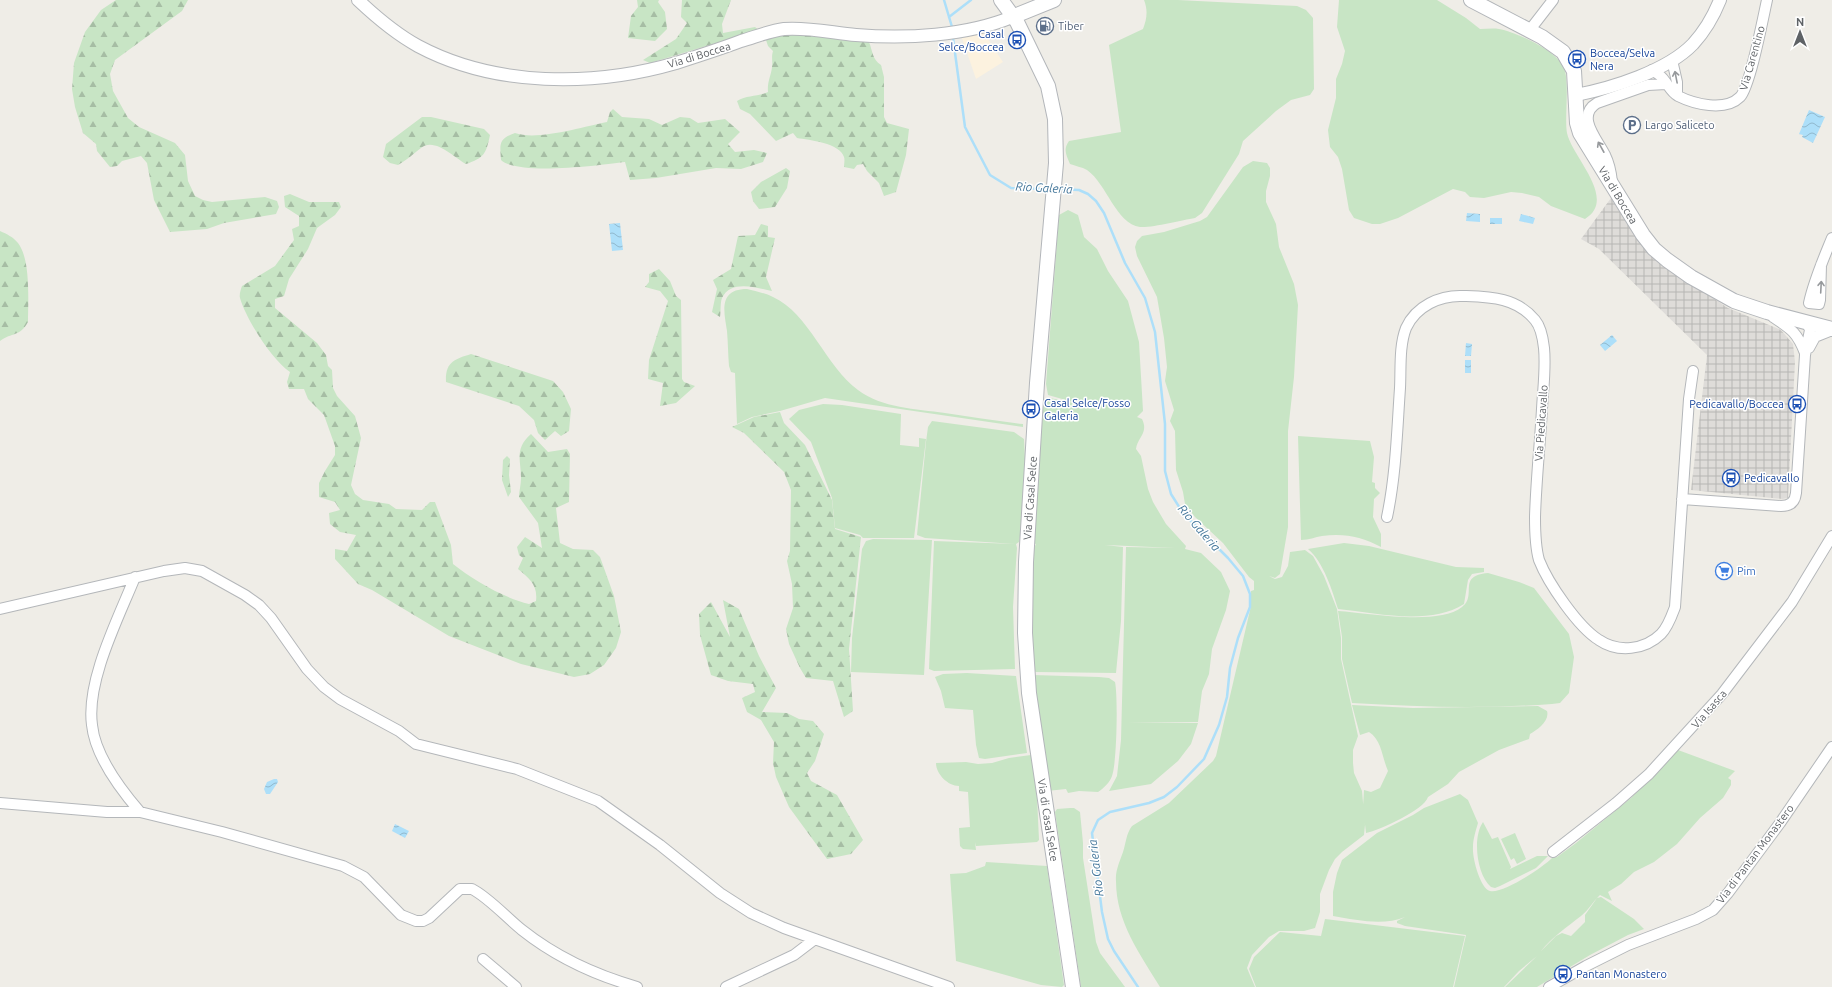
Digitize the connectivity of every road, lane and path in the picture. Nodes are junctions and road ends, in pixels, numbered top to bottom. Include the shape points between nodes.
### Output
1 (358, 0) edge
2 (1001, 0) edge
3 (1054, 0) edge
4 (1471, 0) edge
5 (1553, 0) edge
6 (1720, 0) edge
7 (1767, 0) edge
8 (1012, 17) junction
9 (1529, 31) junction
10 (1672, 60) junction
11 (1652, 70) junction
12 (1666, 84) junction
13 (1576, 95) junction
14 (1677, 95) junction
15 (1612, 184) junction
16 (1832, 238) edge
17 (1821, 265) dead end
18 (1767, 312) junction
19 (1807, 322) junction
20 (1832, 329) edge
21 (1805, 355) junction
22 (1694, 371) dead end
23 (1682, 499) junction
24 (1387, 517) dead end
25 (1832, 536) edge
26 (135, 577) junction
27 (0, 608) edge
28 (1832, 748) edge
29 (0, 803) edge
30 (140, 812) junction
31 (1553, 852) dead end
32 (815, 939) junction
33 (483, 959) dead end
34 (516, 987) edge
35 (637, 987) edge
36 (726, 987) edge
37 (949, 987) edge
38 (1073, 987) edge
39 (1549, 987) edge

1 - 8 street, Via di Boccea via 395,31 418,46 449,60 495,73 569,80 639,71 674,63 784,29 873,36 963,31
2 - 8 main road, Via di Casal Selce
3 - 8 main road, Via di Boccea
4 - 9 main road, Via di Boccea
5 - 9 street
6 - 10 street via 1708,24 1692,44
7 - 14 street, Via Carentino via 1741,97 1729,104 1713,105 1701,104
8 - 38 main road, Via di Casal Selce via 1017,22 1048,86 1055,119 1056,163 1037,383 1025,633 1029,693
9 - 13 main road, Via di Boccea via 1552,43 1566,56 1574,71
10 - 11 street
14 -> 10 street
11 - 12 street, Via Carentino via 1664,79
11 - 13 street
12 - 14 street, Via Carentino
15 -> 12 street via 1610,167 1588,122 1590,108 1597,103 1648,86
13 - 15 main road, Via di Boccea via 1580,133
15 - 18 main road, Via di Boccea via 1642,235 1666,260 1719,293
16 - 17 street
18 - 19 main road, Via di Boccea
18 - 21 street via 1796,334
19 - 20 main road, Via di Boccea
19 - 21 street via 1810,330
20 - 21 street via 1815,337
21 - 23 street via 1796,493 1793,502 1781,506
22 - 23 street, Via Piedicavallo via 1689,399
23 - 24 street, Via Piedicavallo via 1675,606 1669,621 1661,634 1641,646 1619,648 1601,642 1584,628 1564,602 1544,570 1536,546 1535,510 1545,360 1538,325 1526,311 1504,299 1454,296 1438,299 1421,308 1412,318 1404,335 1394,479
25 - 31 street, Via Isasca via 1792,602 1722,694 1648,774 1610,808
26 - 27 street
26 - 30 street via 96,678 91,719 99,749 116,781
26 - 32 street via 180,568 211,574 259,605 286,637 310,673 340,699 385,723 419,746 517,769 598,801 660,845 731,901 766,921
28 - 39 street, Via di Pantan Monastero via 1773,833 1713,910 1619,949
29 - 30 street via 107,812
30 - 35 street via 343,866 364,878 399,913 414,921 429,918 460,889 472,889 523,931 555,953 584,969
32 - 36 street via 794,956
32 - 37 street
33 - 34 street

